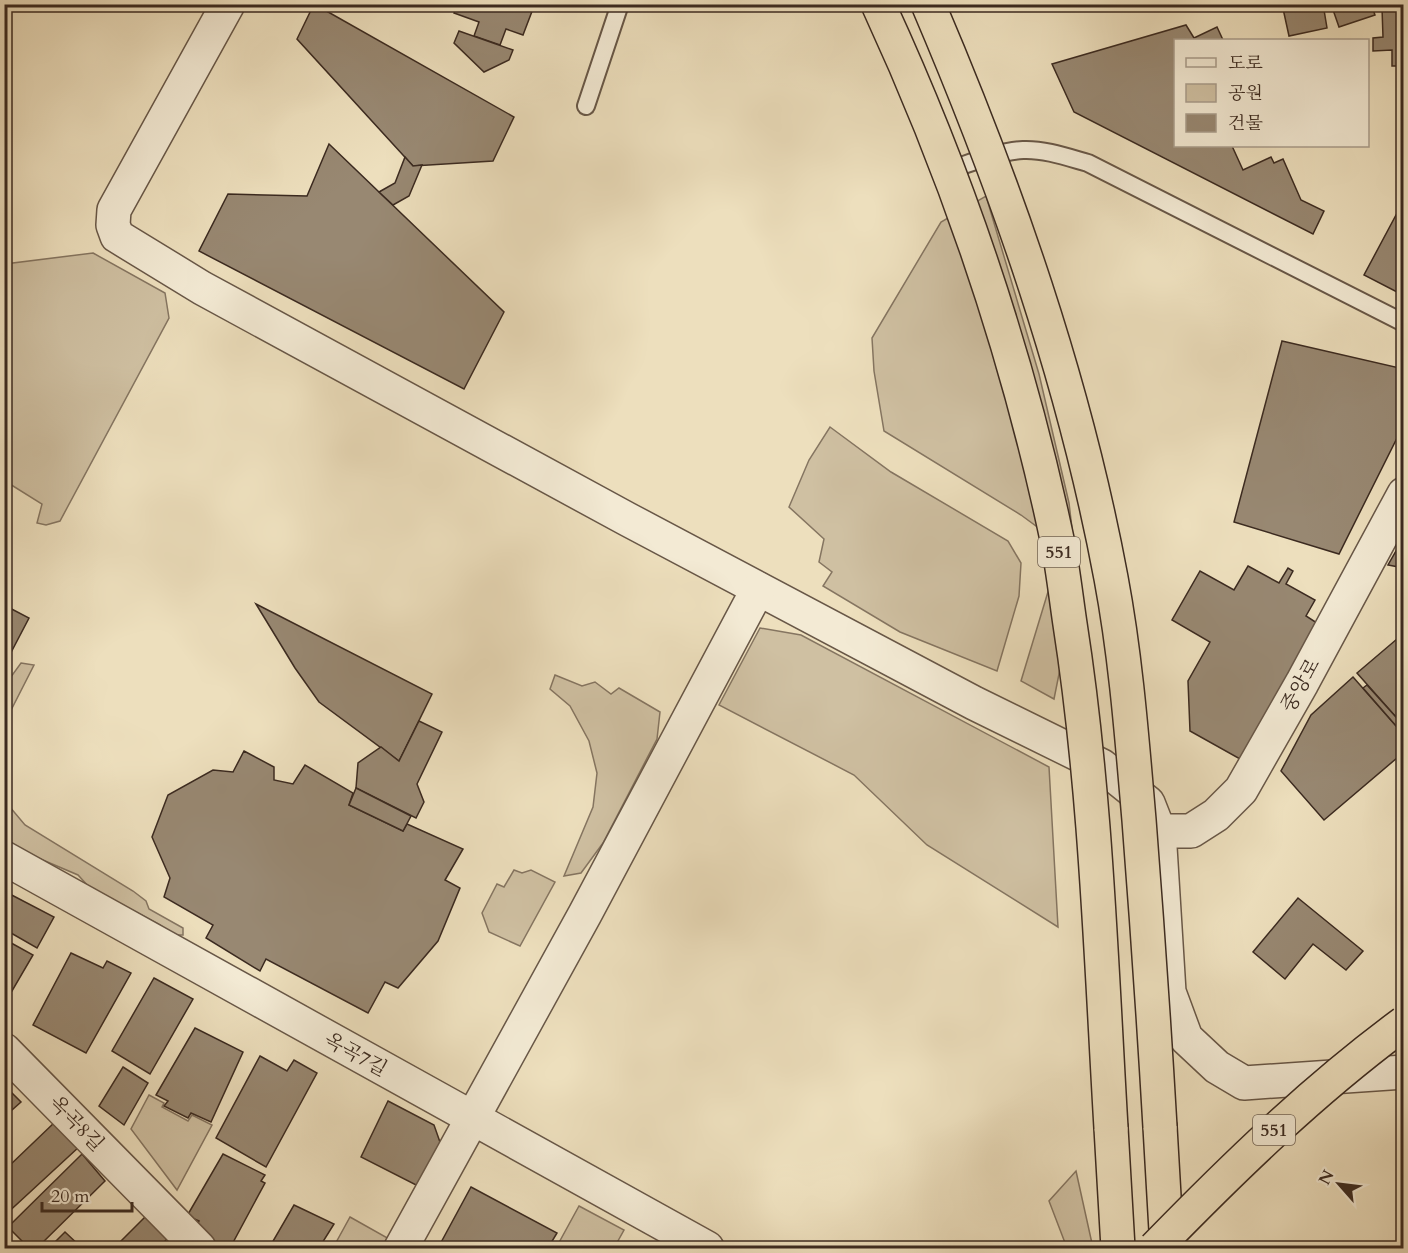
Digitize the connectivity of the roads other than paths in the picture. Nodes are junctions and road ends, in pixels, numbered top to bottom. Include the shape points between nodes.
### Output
1 (228, 4) edge
2 (620, 4) edge
3 (878, 4) edge
4 (928, 4) edge
5 (586, 106) dead end
6 (958, 167) dead end
7 (1404, 323) edge
8 (1404, 494) edge
9 (759, 589) junction
10 (1159, 831) junction
11 (4, 858) edge
12 (1404, 1023) edge
13 (1404, 1047) edge
14 (4, 1050) edge
15 (1404, 1072) edge
16 (1334, 1077) junction
17 (472, 1119) junction
18 (199, 1248) edge
19 (401, 1248) edge
20 (707, 1248) edge
21 (1118, 1248) edge
22 (1155, 1248) edge
23 (1167, 1248) edge

1 - 9 street via 114,210 117,236 244,311
2 - 5 lane
3 - 21 highway, 551, bridge via 953,183 999,313 1058,545 1080,688 1094,836
4 - 23 highway, 551, bridge via 1011,212 1046,321 1087,466 1111,579 1130,709 1150,953
6 - 7 lane via 1022,150 1088,163
8 - 10 street, 중앙로 via 1241,789 1216,815 1191,831
9 - 10 street via 1102,766 1148,803
9 - 17 street
10 - 16 street via 1169,992 1186,1038 1217,1067 1244,1083
11 - 17 street, 옥곡7길
12 - 22 highway, 551, bridge via 1280,1124
13 - 16 street
14 - 18 street, 옥곡8길
15 - 16 street
17 - 19 street
17 - 20 street, 옥곡7길

